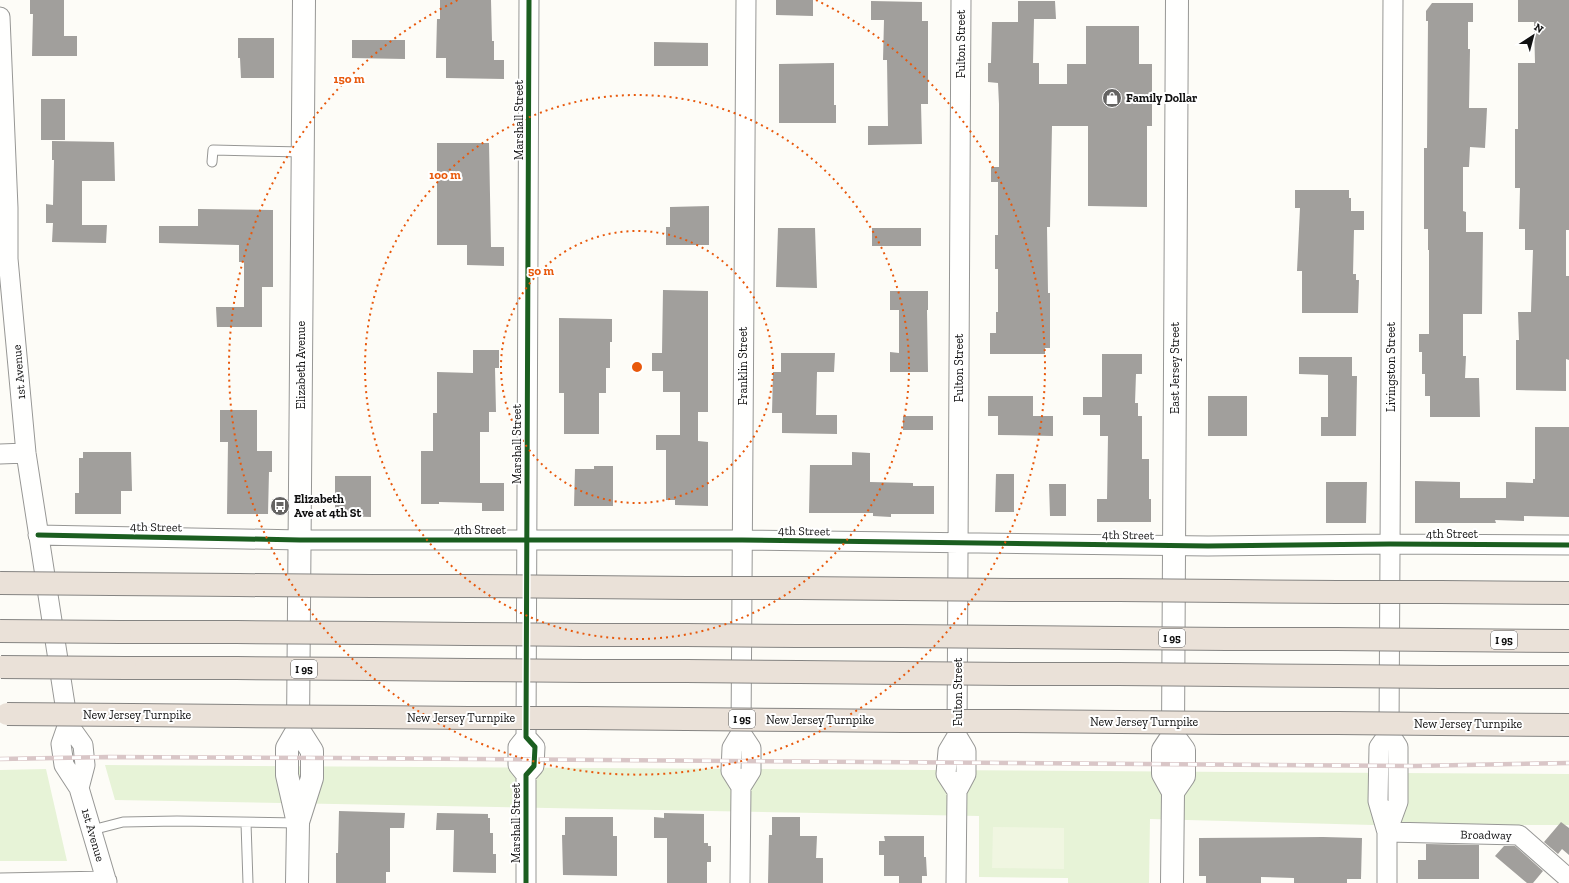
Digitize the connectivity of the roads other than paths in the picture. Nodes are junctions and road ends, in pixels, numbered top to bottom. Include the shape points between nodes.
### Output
1 (304, 0) edge
2 (529, 0) edge
3 (746, 0) edge
4 (961, 0) edge
5 (1177, 0) edge
6 (1393, 0) edge
7 (0, 17) edge
8 (1, 58) edge
9 (303, 152) junction
10 (212, 162) dead end
11 (4, 207) edge
12 (4, 259) edge
13 (26, 453) junction
14 (0, 454) edge
15 (38, 535) junction
16 (300, 540) junction
17 (527, 540) junction
18 (742, 540) junction
19 (958, 543) junction
20 (1390, 544) junction
21 (1174, 545) junction
22 (1569, 545) edge
23 (0, 583) edge
24 (1569, 593) edge
25 (0, 631) edge
26 (1569, 641) edge
27 (0, 667) edge
28 (1569, 677) edge
29 (4, 714) edge
30 (1569, 725) edge
31 (246, 823) junction
32 (298, 823) junction
33 (92, 830) junction
34 (1387, 832) junction
35 (1569, 879) edge
36 (107, 882) edge
37 (0, 883) edge
38 (248, 883) edge
39 (297, 883) edge
40 (526, 883) edge
41 (740, 883) edge
42 (956, 883) edge
43 (1172, 883) edge
44 (1387, 883) edge

1 - 9 street, Elizabeth Avenue
2 - 17 street, Marshall Street
3 - 18 street, Franklin Street
4 - 19 street, Fulton Street
5 - 21 street, East Jersey Street
6 - 20 street, Livingston Street
7 - 8 street, 1st Avenue
8 - 11 street, 1st Avenue
9 - 10 lane via 213,150
9 - 16 street, Elizabeth Avenue
11 - 12 street, 1st Avenue
12 - 13 street, 1st Avenue
13 - 14 street
13 - 15 street, 1st Avenue
15 - 16 street, 4th Street
15 - 33 street, 1st Avenue via 68,724 83,745 85,765 79,788
16 - 17 street, 4th Street
16 - 32 street, Elizabeth Avenue via 298,729 312,751 312,778
17 - 18 street, 4th Street
17 - 40 street, Marshall Street via 526,737 535,748 534,766 526,775
18 - 19 street, 4th Street
18 - 41 street, Franklin Street via 741,733 751,748 751,771 741,787
19 - 21 street, 4th Street
19 - 42 street, Fulton Street via 957,736 966,751 966,774 957,791
20 - 21 street, 4th Street
20 - 22 street, 4th Street
20 - 34 street, Livingston Street via 1389,733 1398,747 1398,802
21 - 43 street, East Jersey Street via 1173,735 1184,750 1184,776 1173,792
23 - 24 highway, bridge
25 - 26 highway, I 95, bridge
27 - 28 highway, I 95, bridge
29 - 30 highway, New Jersey Turnpike / I 95, bridge
31 - 32 lane
31 - 33 lane via 123,822
31 - 38 lane
32 - 39 street, Elizabeth Avenue
33 - 36 street, 1st Avenue
34 - 35 street, Broadway via 1519,836
34 - 44 street, Livingston Street
36 - 37 street

